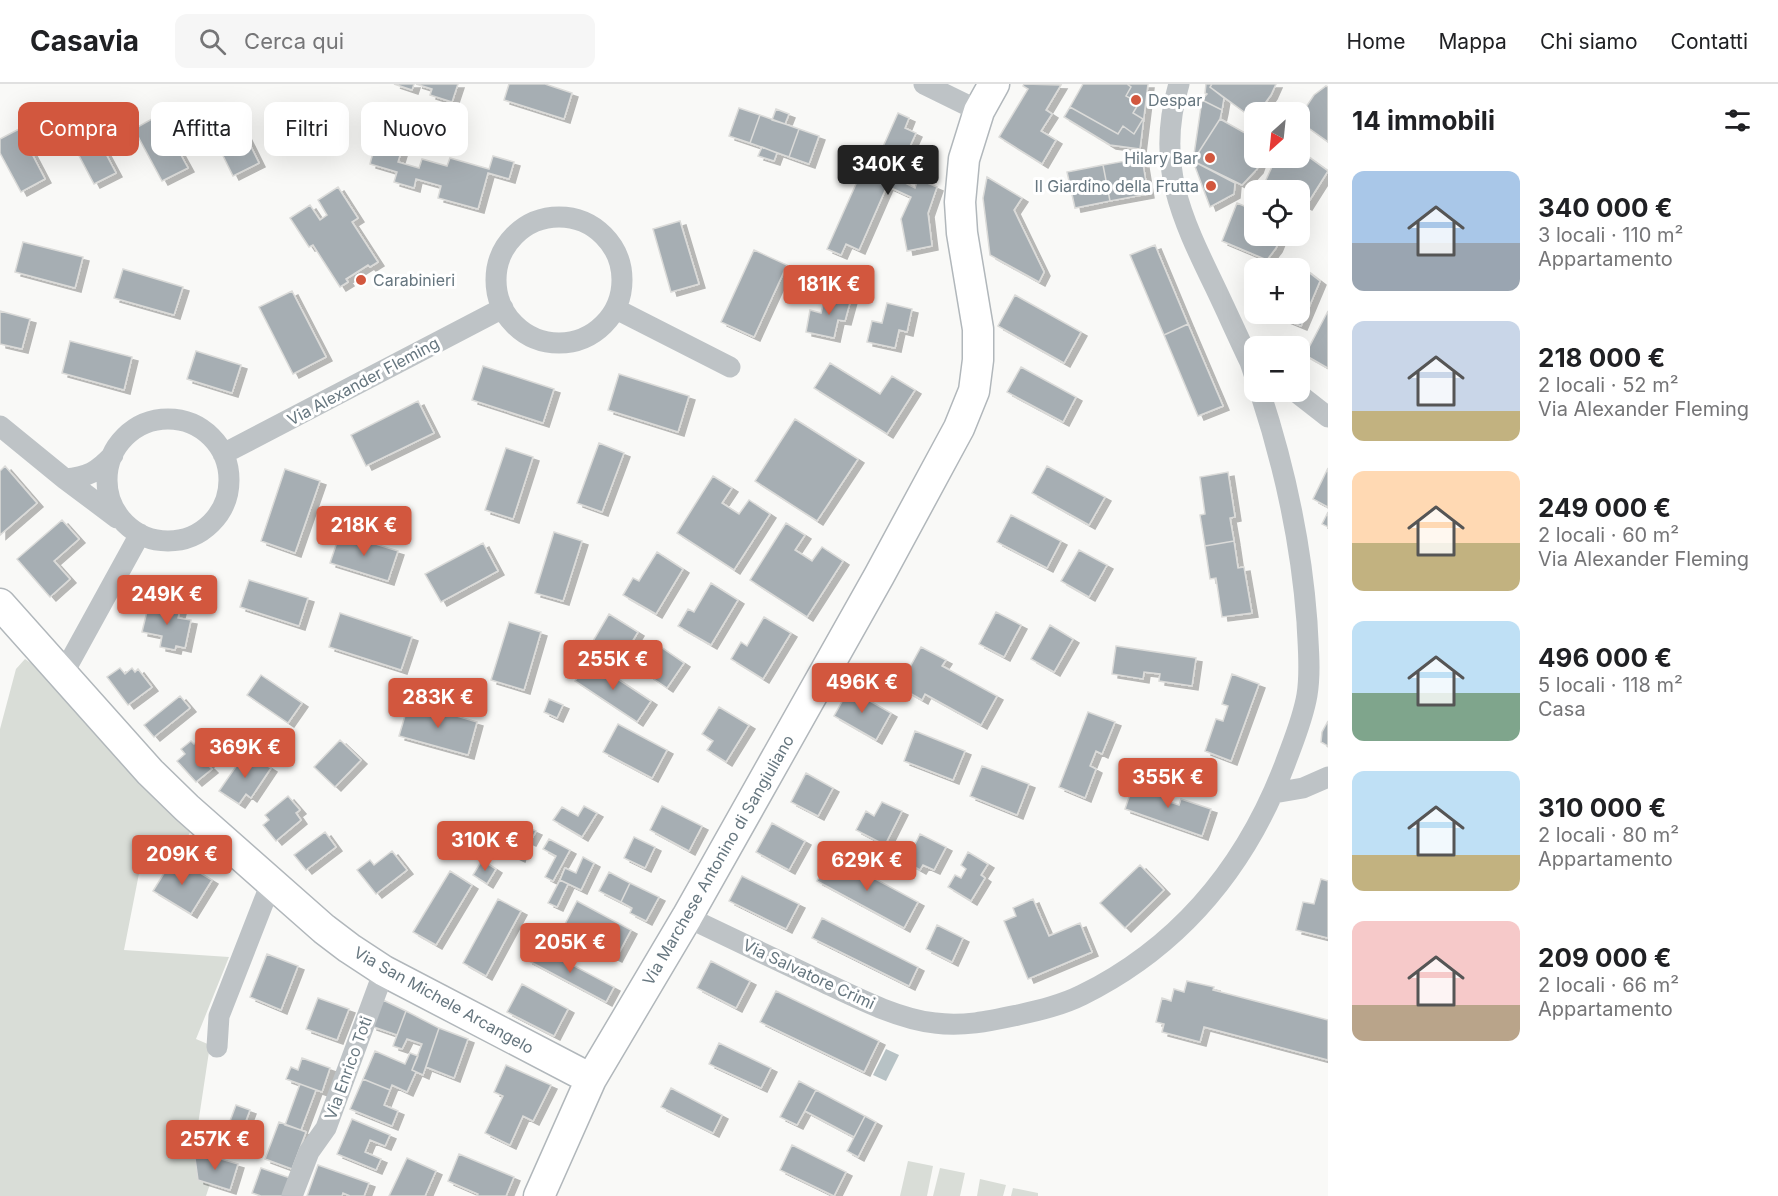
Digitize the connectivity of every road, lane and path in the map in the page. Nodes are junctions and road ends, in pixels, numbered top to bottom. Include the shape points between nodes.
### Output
1 (924, 84) edge
2 (994, 84) edge
3 (1179, 84) edge
4 (979, 111) junction
5 (503, 308) junction
6 (616, 309) junction
7 (1244, 348) edge
8 (730, 367) dead end
9 (1263, 402) edge
10 (1309, 402) edge
11 (1328, 417) edge
12 (0, 426) edge
13 (113, 454) junction
14 (224, 454) junction
15 (65, 479) junction
16 (134, 530) junction
17 (0, 604) edge
18 (63, 674) junction
19 (1328, 777) edge
20 (1274, 794) junction
21 (271, 883) junction
22 (687, 917) junction
23 (384, 971) junction
24 (217, 1047) dead end
25 (591, 1079) junction
26 (292, 1196) edge
27 (539, 1196) edge

1 - 4 street
2 - 4 main road, Via Marchese Antonino di Sangiuliano
3 - 7 street via 1169,149 1174,187 1194,244
4 - 22 main road, Via Marchese Antonino di Sangiuliano via 964,159 960,202 978,329 978,360 974,390 960,429
5 - 6 street via 514,324 530,336 569,343 604,325
5 - 6 street via 496,287 497,266 506,246 520,230 539,220 560,217 581,220 600,231 614,247 622,267
5 - 14 street, Via Alexander Fleming
6 - 8 street
9 - 20 street, Via Salvatore Crimi via 1298,539 1309,660 1308,693
10 - 11 street
12 - 15 street
13 - 14 street via 133,431 161,420 176,420 204,431
13 - 15 street via 91,474
13 - 16 street via 108,468 110,499 117,513
14 - 16 street via 230,474 228,496 218,516 203,531 183,540 161,541
15 - 16 street
16 - 18 street
17 - 18 main road, Via San Michele Arcangelo
18 - 21 main road, Via San Michele Arcangelo via 150,772
19 - 20 street
20 - 22 street, Via Salvatore Crimi via 1250,839 1209,897 1179,929 1123,972 1081,996 1047,1008 971,1024 933,1023 899,1014
21 - 23 main road, Via San Michele Arcangelo via 349,948
21 - 24 street via 219,1016
22 - 25 main road, Via Marchese Antonino di Sangiuliano
23 - 25 main road, Via San Michele Arcangelo
23 - 26 street, Via Enrico Toti via 326,1128 309,1152
25 - 27 main road, Via Marchese Antonino di Sangiuliano

